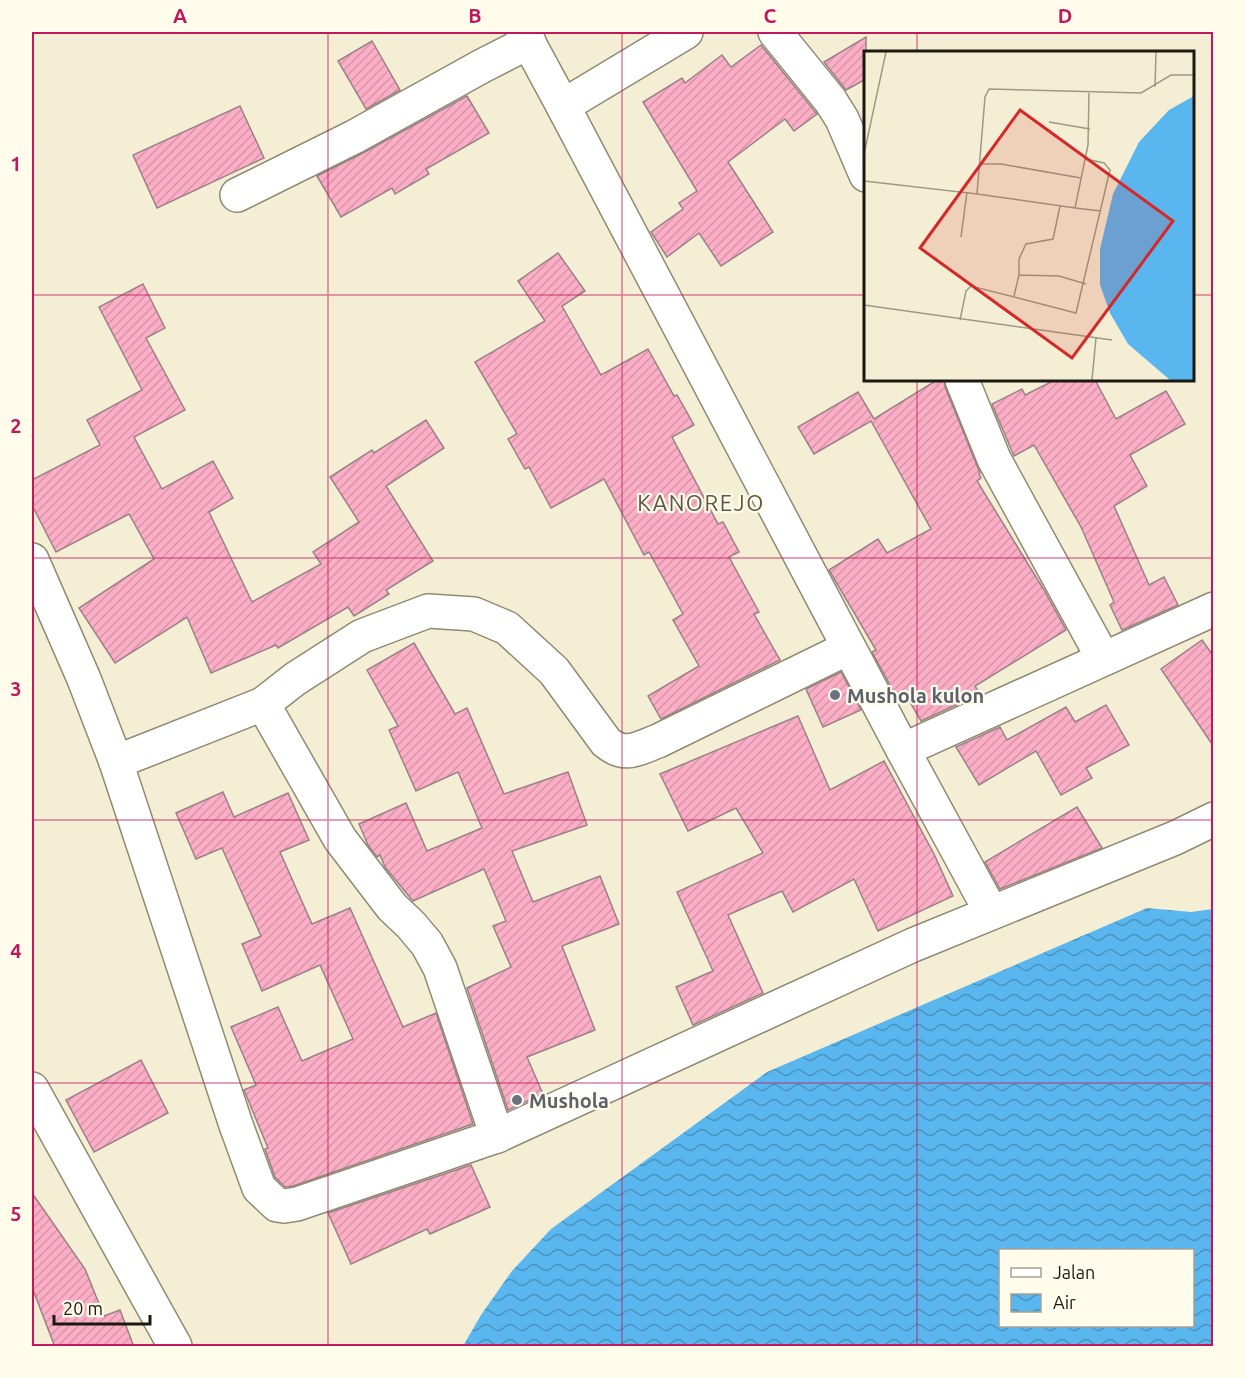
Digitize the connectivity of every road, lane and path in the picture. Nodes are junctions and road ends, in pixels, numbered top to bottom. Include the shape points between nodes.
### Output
1 (686, 32) edge
2 (775, 32) edge
3 (526, 37) edge
4 (563, 106) junction
5 (864, 170) edge
6 (237, 195) dead end
7 (962, 381) edge
8 (32, 560) edge
9 (1214, 609) edge
10 (848, 648) junction
11 (1103, 658) junction
12 (263, 704) junction
13 (903, 750) junction
14 (116, 762) junction
15 (1214, 819) edge
16 (991, 912) junction
17 (32, 1089) edge
18 (497, 1136) junction
19 (175, 1347) edge

1 - 4 street
2 - 5 street via 830,100
3 - 4 street
3 - 6 street via 354,137
4 - 10 street
7 - 11 street via 994,459
8 - 14 street
9 - 11 street
10 - 12 street via 658,741 623,752 606,742 554,671 507,628 474,614 428,611 362,636
10 - 13 street
11 - 13 street
12 - 14 street
12 - 18 street via 340,839 392,907 427,944 440,968
13 - 16 street
14 - 18 street via 236,1125 259,1188 268,1198 277,1205 297,1204
15 - 16 street
16 - 18 street
17 - 19 street

